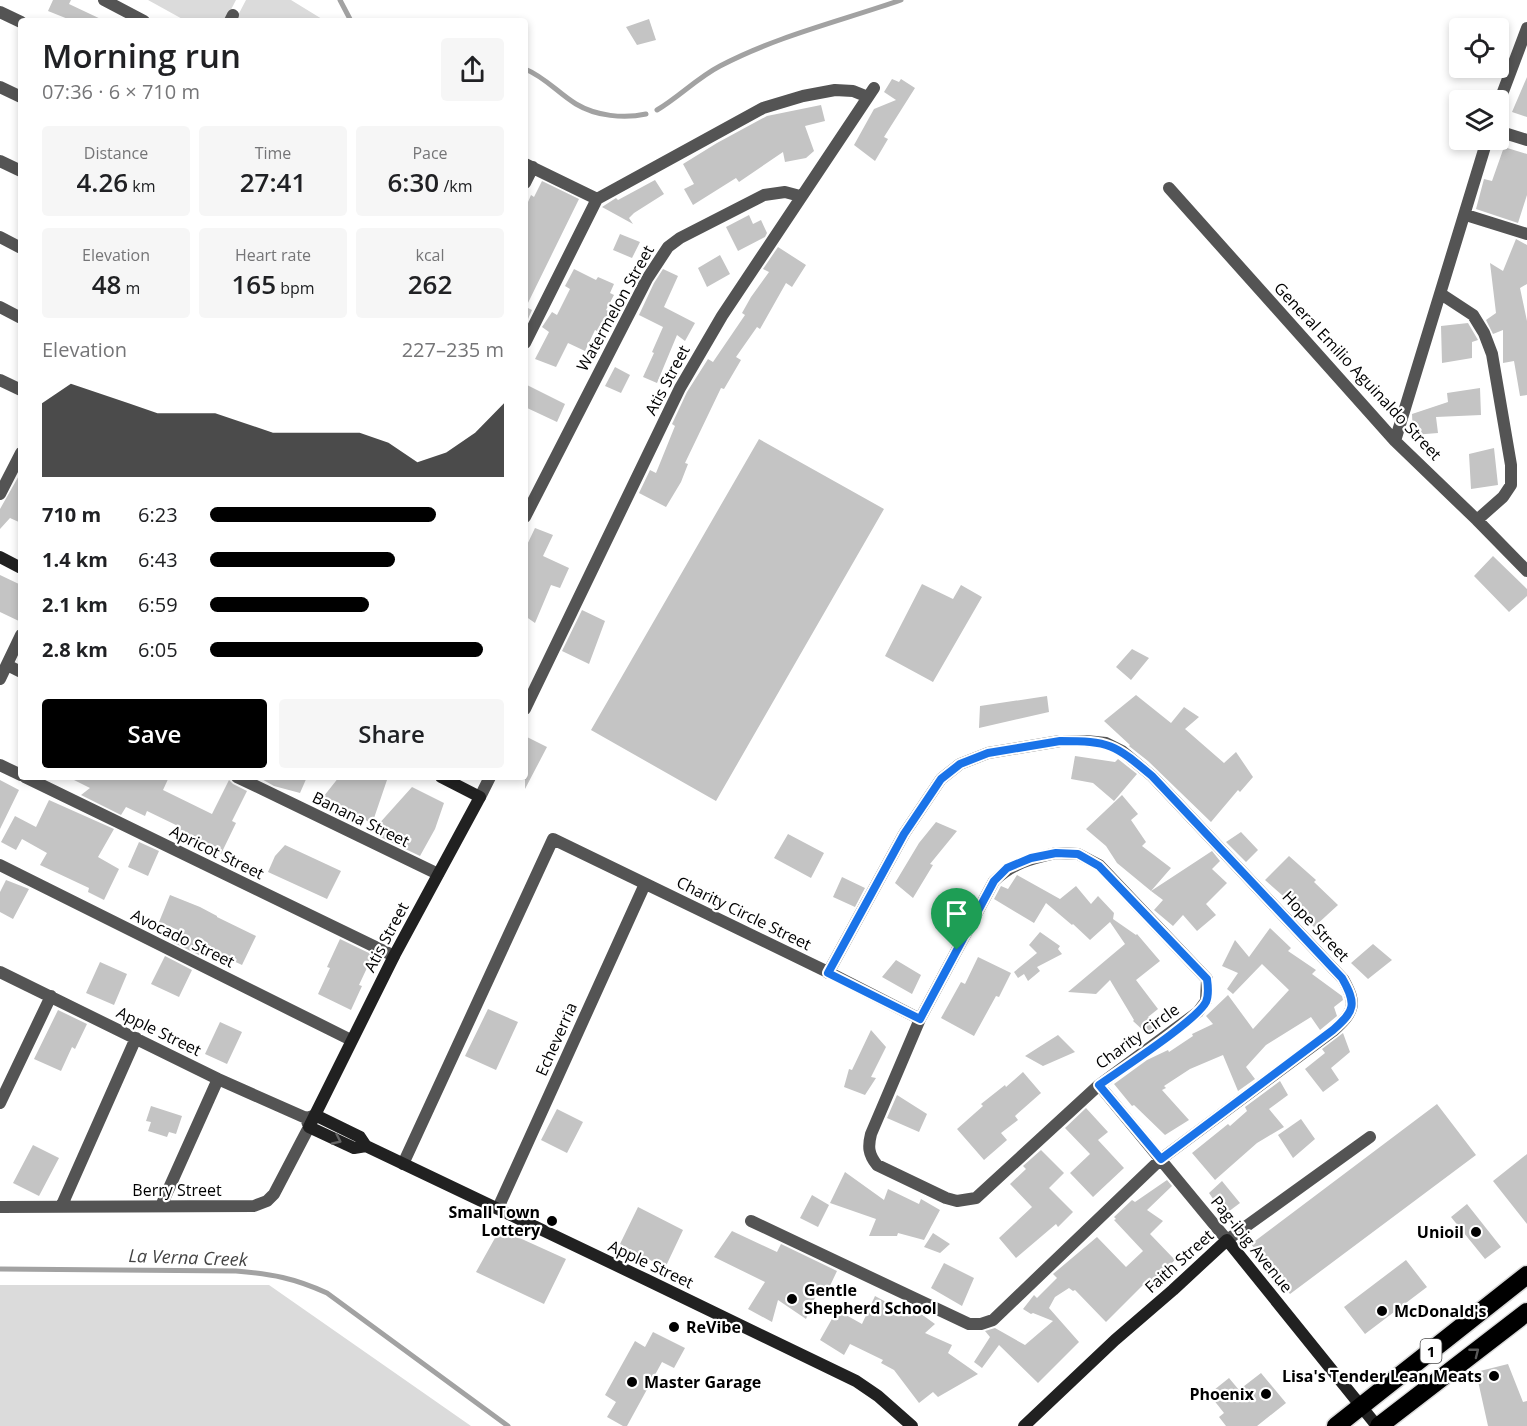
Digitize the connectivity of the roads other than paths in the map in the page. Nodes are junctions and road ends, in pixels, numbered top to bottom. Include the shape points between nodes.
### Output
1 (104, 0) edge
2 (125, 5) edge
3 (0, 12) edge
4 (140, 18) edge
5 (18, 21) edge
6 (1527, 28) edge
7 (1523, 45) edge
8 (0, 87) edge
9 (1504, 90) edge
10 (18, 96) edge
11 (1509, 134) edge
12 (1527, 140) edge
13 (1484, 150) edge
14 (0, 161) edge
15 (529, 165) edge
16 (18, 170) edge
17 (1169, 188) dead end
18 (800, 196) junction
19 (597, 199) junction
20 (1466, 214) junction
21 (1527, 234) edge
22 (0, 237) edge
23 (18, 246) edge
24 (1441, 294) junction
25 (0, 307) edge
26 (18, 316) edge
27 (528, 337) edge
28 (0, 380) edge
29 (18, 389) edge
30 (1395, 441) junction
31 (18, 457) edge
32 (5, 473) edge
33 (0, 494) edge
34 (528, 511) edge
35 (1477, 520) junction
36 (0, 558) edge
37 (18, 567) edge
38 (1527, 571) edge
39 (18, 641) edge
40 (7, 665) junction
41 (18, 670) edge
42 (0, 679) edge
43 (528, 702) edge
44 (0, 765) edge
45 (18, 774) edge
46 (31, 780) edge
47 (243, 780) edge
48 (447, 780) edge
49 (488, 780) edge
50 (480, 797) junction
51 (0, 866) edge
52 (438, 874) junction
53 (645, 884) junction
54 (394, 956) junction
55 (0, 972) edge
56 (828, 973) junction
57 (51, 996) junction
58 (920, 1019) junction
59 (136, 1038) junction
60 (351, 1040) junction
61 (218, 1079) junction
62 (1099, 1085) junction
63 (0, 1103) edge
64 (310, 1120) junction
65 (1370, 1137) dead end
66 (1161, 1159) junction
67 (403, 1164) junction
68 (161, 1206) junction
69 (0, 1207) edge
70 (62, 1207) junction
71 (498, 1208) junction
72 (751, 1221) dead end
73 (1227, 1240) junction
74 (1527, 1275) edge
75 (1527, 1312) edge
76 (1361, 1406) junction
77 (912, 1426) edge
78 (1024, 1426) edge
79 (1336, 1426) edge
80 (1378, 1426) edge

1 - 2 street
2 - 4 street
3 - 5 street
6 - 7 street
7 - 9 street
8 - 10 street
11 - 12 street
13 - 20 street
14 - 16 street
15 - 19 street
17 - 30 street, General Emilio Aguinaldo Street
18 - 19 street, Atis Street via 871,92 835,90 763,108
18 - 34 street, Watermelon Street via 785,192 764,195 668,247 647,279
18 - 43 street, Atis Street via 680,388
19 - 27 street
20 - 21 street
20 - 24 street
22 - 23 street
24 - 30 street
24 - 35 street via 1473,315 1484,333 1492,354 1511,465 1511,485
25 - 26 street
28 - 29 street
30 - 35 street, General Emilio Aguinaldo Street
31 - 32 street
32 - 33 street
35 - 38 street, General Emilio Aguinaldo Street
36 - 37 street
39 - 40 street
40 - 41 street
40 - 42 street
44 - 45 street
46 - 54 street, Apricot Street
47 - 52 street, Banana Street
48 - 50 street
49 - 50 street, Atis Street
50 - 52 street, Atis Street
51 - 60 street, Avocado Street
52 - 54 street, Atis Street
53 - 56 street, Charity Circle Street
53 - 67 street, Charity Circle Street via 553,839
53 - 71 street, Echeverria
54 - 60 street, Atis Street
55 - 57 street, Apple Street
56 - 58 street, Charity Circle Street
56 - 66 street, Hope Street via 904,834 941,779 960,764 988,753 1060,741 1106,743 1122,751 1152,776 1342,978 1353,1004 1333,1030
57 - 59 street, Apple Street
57 - 63 street
58 - 62 street, Charity Circle via 868,1143 877,1165 946,1198 976,1198
58 - 62 street, Charity Circle via 994,881 1007,868 1031,858 1078,854 1099,866 1201,972 1208,989 1198,1012
59 - 61 street, Apple Street
59 - 70 street
60 - 64 street, Atis Street
61 - 64 street, Apple Street
61 - 68 street
62 - 66 street, Pag-ibig Avenue
64 - 67 street, Apple Street via 354,1148 366,1146
64 - 68 street, Berry Street via 267,1201 244,1207
65 - 73 street, Faith Street
66 - 72 street, Hope Street via 993,1320 981,1324 969,1324 944,1313
66 - 73 street, Pag-ibig Avenue
67 - 71 street, Apple Street
68 - 70 street, Berry Street
69 - 70 street, Berry Street
71 - 77 street, Apple Street via 856,1382
73 - 76 street, Pag-ibig Avenue
73 - 78 street, Faith Street
74 - 76 highway, 1
80 -> 75 highway, 1
76 - 79 highway, 1
76 - 80 street, Pag-ibig Avenue

